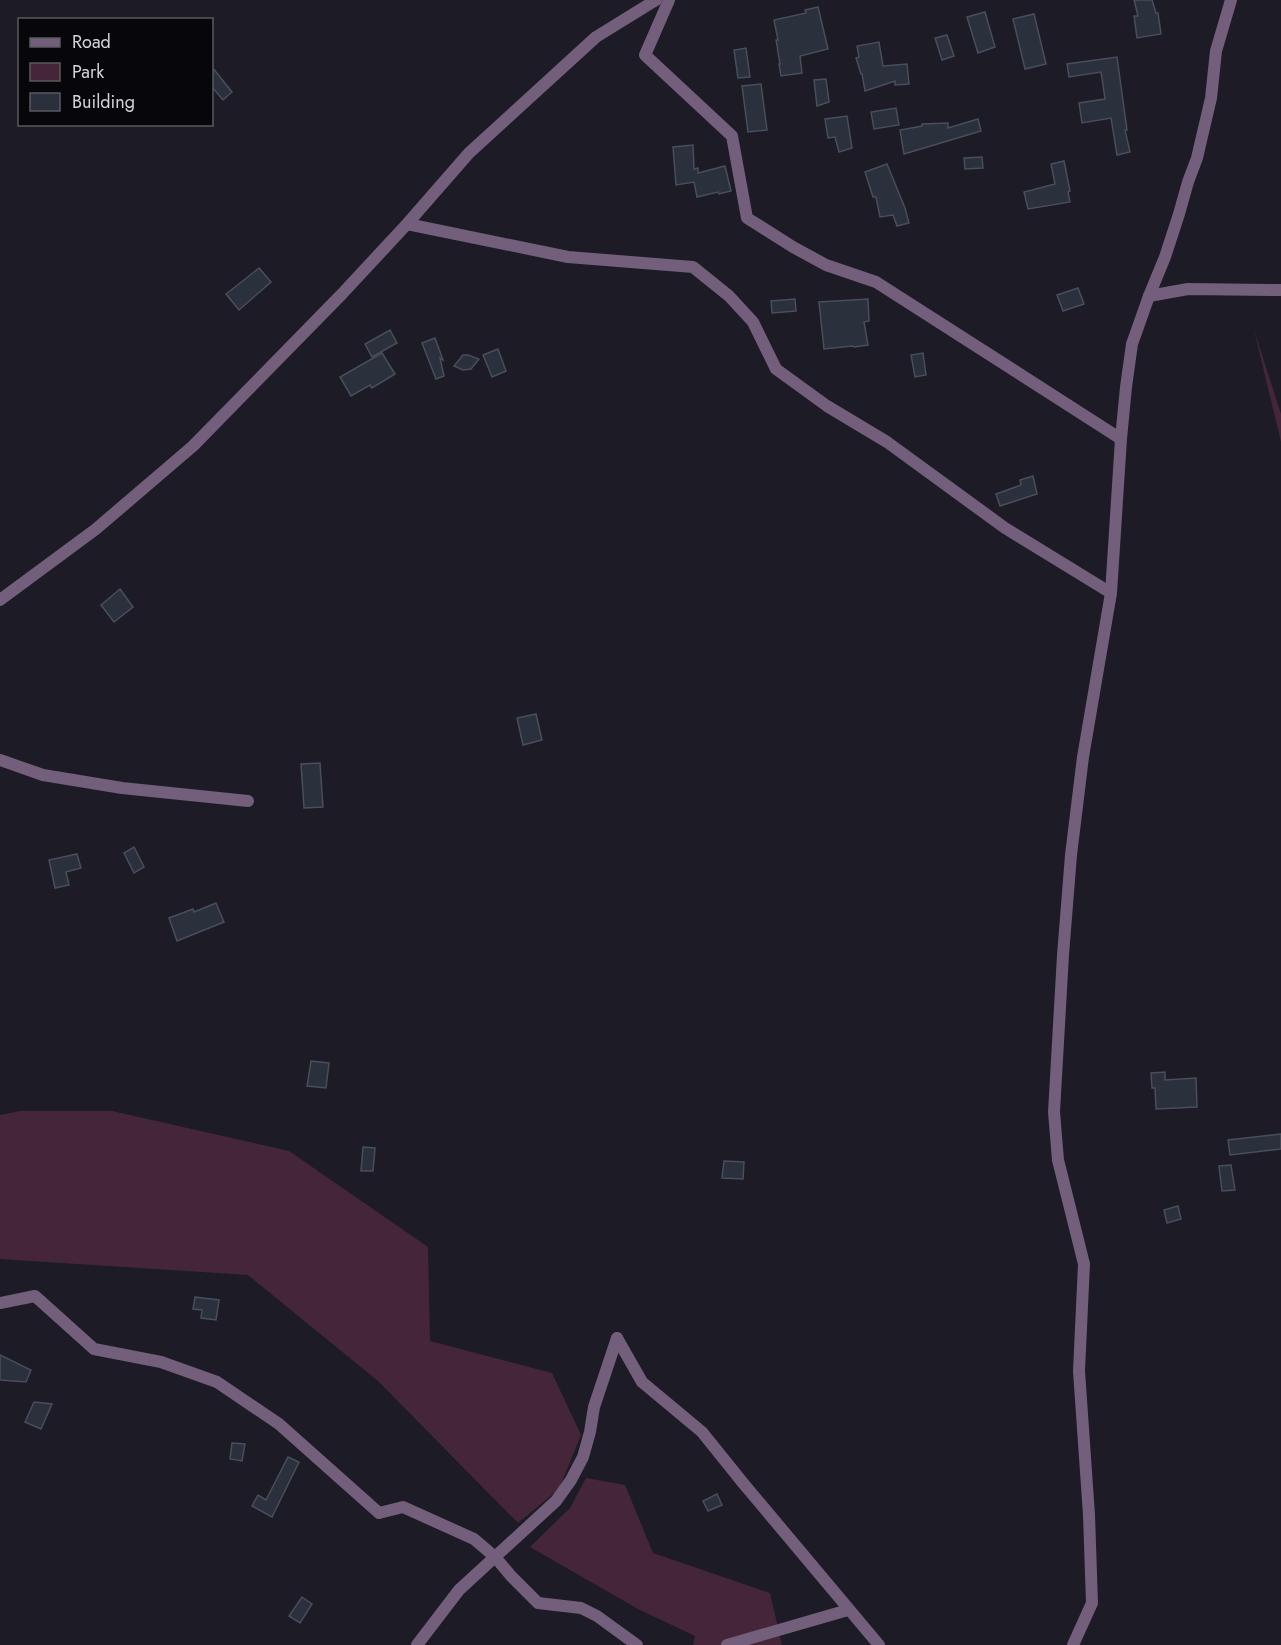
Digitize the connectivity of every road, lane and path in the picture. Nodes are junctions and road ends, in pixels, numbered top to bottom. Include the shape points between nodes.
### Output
1 (656, 0) edge
2 (669, 0) edge
3 (1231, 0) edge
4 (407, 224) junction
5 (1281, 290) edge
6 (1149, 296) junction
7 (1121, 439) junction
8 (1111, 593) junction
9 (0, 600) edge
10 (0, 760) edge
11 (248, 801) dead end
12 (0, 1303) edge
13 (495, 1557) junction
14 (848, 1610) junction
15 (417, 1645) edge
16 (637, 1645) edge
17 (727, 1645) edge
18 (879, 1645) edge
19 (1073, 1645) edge

1 - 4 street via 596,37 469,153
2 - 7 street via 645,55 732,135 747,218 826,265 876,282
3 - 6 street via 1216,51 1211,98 1197,158
4 - 8 street via 568,257 693,267 753,322 776,369 887,442 1005,528
4 - 9 street via 193,446 96,529
5 - 6 street via 1188,289
6 - 7 street via 1132,344
7 - 8 street
8 - 19 street via 1071,855 1054,1112 1058,1160 1084,1264 1079,1371 1092,1603
10 - 11 street via 43,775
12 - 13 street via 35,1296 94,1349 161,1362 217,1382 279,1424 379,1513 403,1507 474,1539
13 - 14 street via 556,1502 571,1480 583,1457 594,1407 617,1338 642,1382 702,1432
13 - 15 street via 459,1590
13 - 16 street via 538,1603 581,1608
14 - 17 street
14 - 18 street

